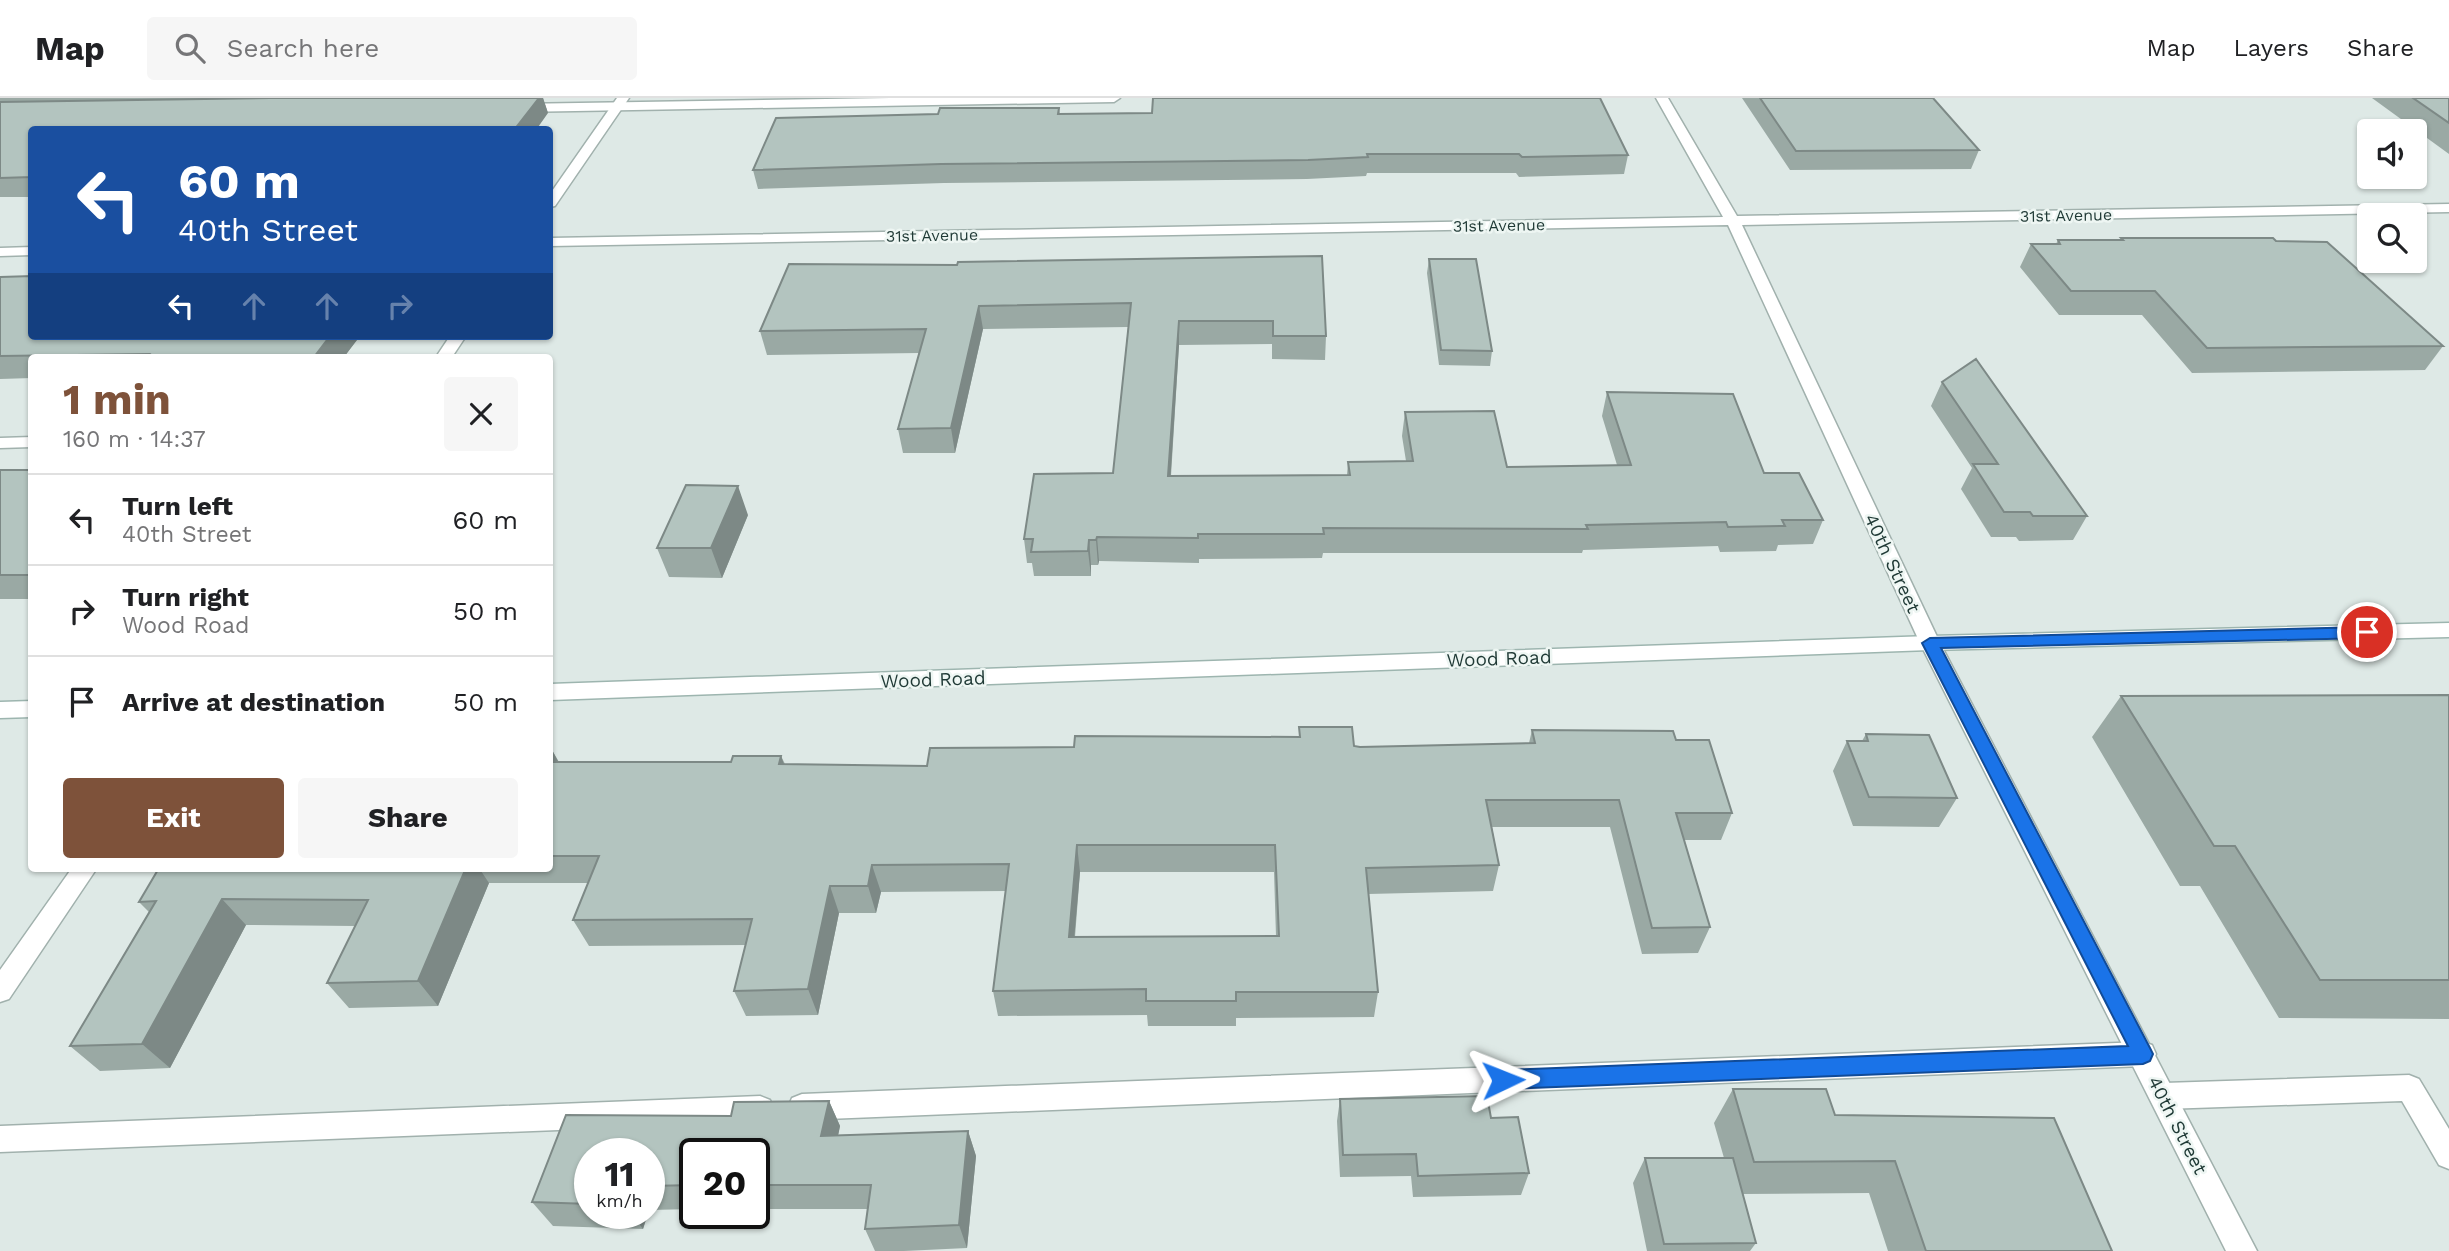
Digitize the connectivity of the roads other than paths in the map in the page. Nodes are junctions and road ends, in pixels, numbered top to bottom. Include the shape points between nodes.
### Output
1 (1114, 98) edge
2 (1662, 98) edge
3 (620, 102) edge
4 (508, 108) edge
5 (553, 198) edge
6 (2449, 208) edge
7 (1734, 221) junction
8 (553, 242) edge
9 (28, 251) edge
10 (0, 252) edge
11 (28, 442) edge
12 (0, 443) edge
13 (2449, 630) edge
14 (1930, 643) junction
15 (553, 692) edge
16 (28, 709) edge
17 (0, 710) edge
18 (83, 872) edge
19 (0, 991) edge
20 (2143, 1054) junction
21 (2164, 1096) junction
22 (0, 1139) edge
23 (2449, 1154) edge
24 (2242, 1251) edge

1 - 3 street
2 - 7 street, 40th Street
3 - 4 street
3 - 5 street
6 - 7 street, 31st Avenue
7 - 8 street, 31st Avenue
7 - 14 street, 40th Street
9 - 10 street
11 - 12 street
13 - 14 street, Wood Road
14 - 15 street, Wood Road
14 - 20 street, 40th Street
16 - 17 street
18 - 19 street
20 - 21 street, 40th Street
20 - 22 street
21 - 23 street via 2409,1088
21 - 24 street, 40th Street

